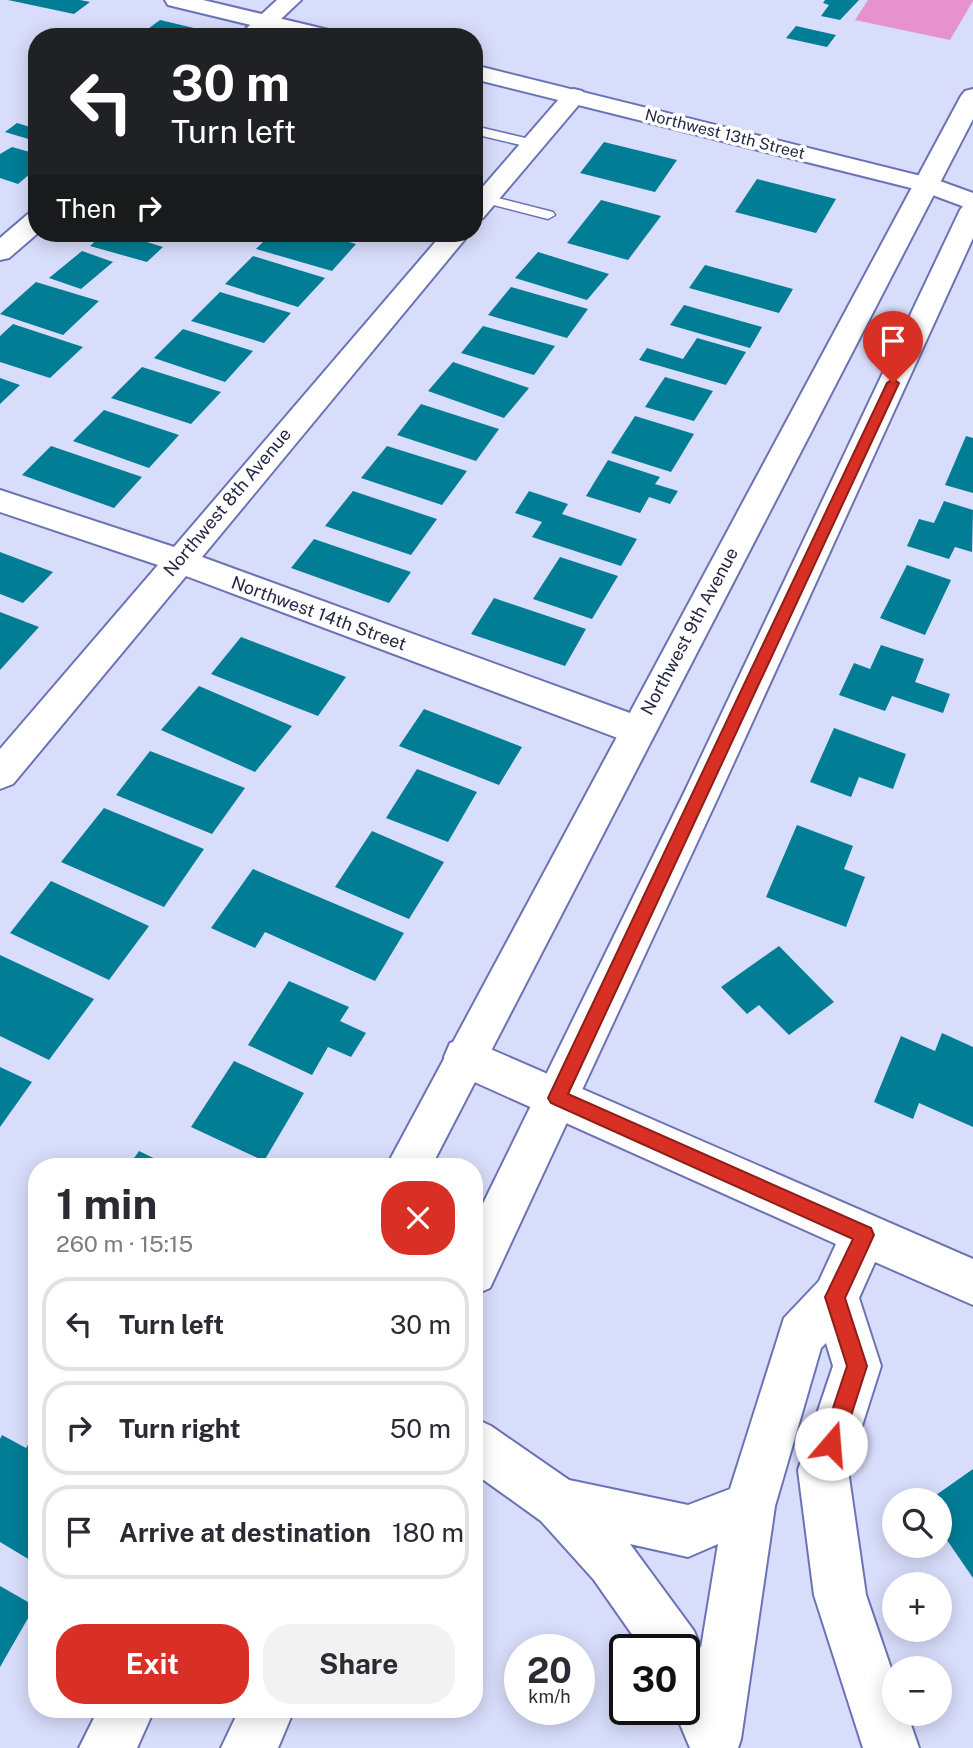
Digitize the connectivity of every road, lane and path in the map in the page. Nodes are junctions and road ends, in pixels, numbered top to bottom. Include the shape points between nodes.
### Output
1 (176, 0) edge
2 (290, 0) edge
3 (265, 21) junction
4 (258, 28) edge
5 (293, 28) edge
6 (483, 74) edge
7 (574, 96) junction
8 (973, 96) edge
9 (483, 132) dead end
10 (533, 144) junction
11 (928, 185) junction
12 (483, 198) edge
13 (973, 202) edge
14 (483, 204) edge
15 (973, 210) edge
16 (548, 215) dead end
17 (28, 228) edge
18 (449, 242) edge
19 (0, 252) edge
20 (0, 501) edge
21 (178, 560) junction
22 (636, 730) junction
23 (0, 774) edge
24 (465, 1057) junction
25 (557, 1098) junction
26 (413, 1158) edge
27 (864, 1235) junction
28 (483, 1253) edge
29 (973, 1282) edge
30 (835, 1297) junction
31 (483, 1449) edge
32 (559, 1503) junction
33 (750, 1506) junction
34 (664, 1634) edge
35 (700, 1707) edge
36 (123, 1718) edge
37 (263, 1718) edge
38 (716, 1743) edge
39 (107, 1748) edge
40 (249, 1748) edge
41 (891, 1748) edge

1 - 3 street
2 - 3 street
3 - 4 street
3 - 5 street
6 - 7 street, Northwest 13th Street
7 - 10 street
7 - 11 street, Northwest 13th Street
8 - 11 street, Northwest 9th Avenue
9 - 10 lane
10 - 12 street
11 - 13 street, Northwest 13th Street
11 - 22 street, Northwest 9th Avenue
14 - 16 lane
15 - 25 street
17 - 19 street
18 - 21 street, Northwest 8th Avenue
20 - 21 street, Northwest 14th Street
21 - 22 street, Northwest 14th Street
21 - 23 street, Northwest 8th Avenue
22 - 24 street, Northwest 9th Avenue
24 - 25 street
24 - 26 street, Northwest 9th Avenue
25 - 27 street
25 - 28 street
27 - 29 street
27 - 30 street
30 - 33 street via 801,1335
30 - 41 street via 857,1366 823,1470 840,1595
31 - 32 street
32 - 33 street via 688,1531
32 - 34 street via 612,1562
33 - 38 street
35 - 38 street
36 - 39 street
37 - 40 street

